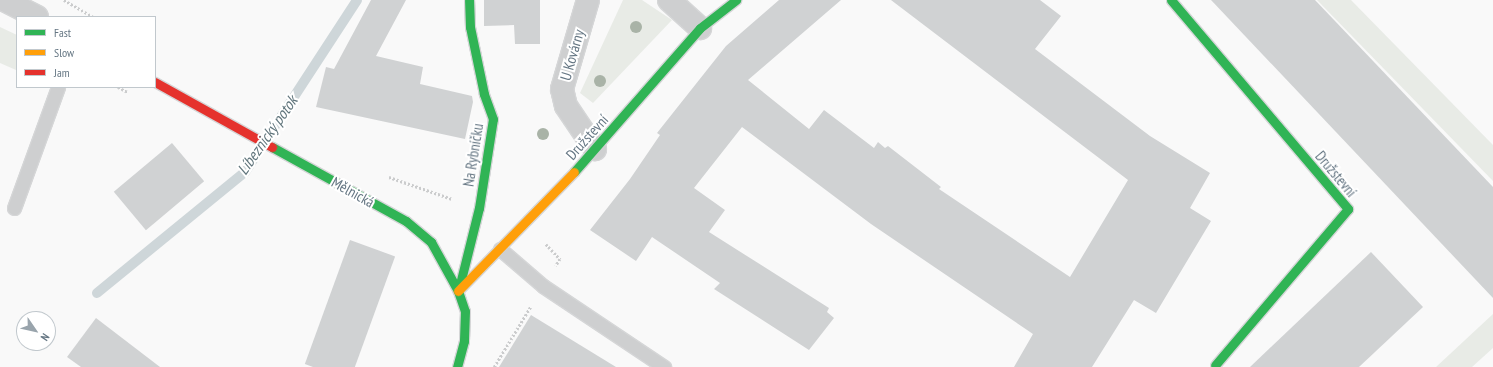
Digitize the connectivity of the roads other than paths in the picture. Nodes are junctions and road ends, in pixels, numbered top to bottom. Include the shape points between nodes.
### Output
1 (4, 0) edge
2 (469, 0) edge
3 (588, 0) edge
4 (669, 0) edge
5 (736, 0) edge
6 (1171, 0) edge
7 (35, 16) edge
8 (700, 28) junction
9 (156, 83) edge
10 (58, 88) edge
11 (595, 149) junction
12 (14, 208) dead end
13 (500, 249) junction
14 (458, 292) junction
15 (657, 365) edge
16 (1215, 366) dead end
17 (457, 367) edge

1 - 7 street
2 - 14 street, Na Rybníčku via 473,42 484,94 493,120 479,208
3 - 11 street, U Kovárny via 562,89 566,106
4 - 8 street
5 - 8 street, Družstevní
6 - 16 street, Družstevní via 1348,209
8 - 11 street, Družstevní
9 - 14 street, Mělnická via 406,221 431,242
10 - 12 lane
11 - 13 street, Družstevní
13 - 14 street, Družstevní
13 - 15 lane via 543,286
14 - 17 street, Mělnická via 465,311 464,341

